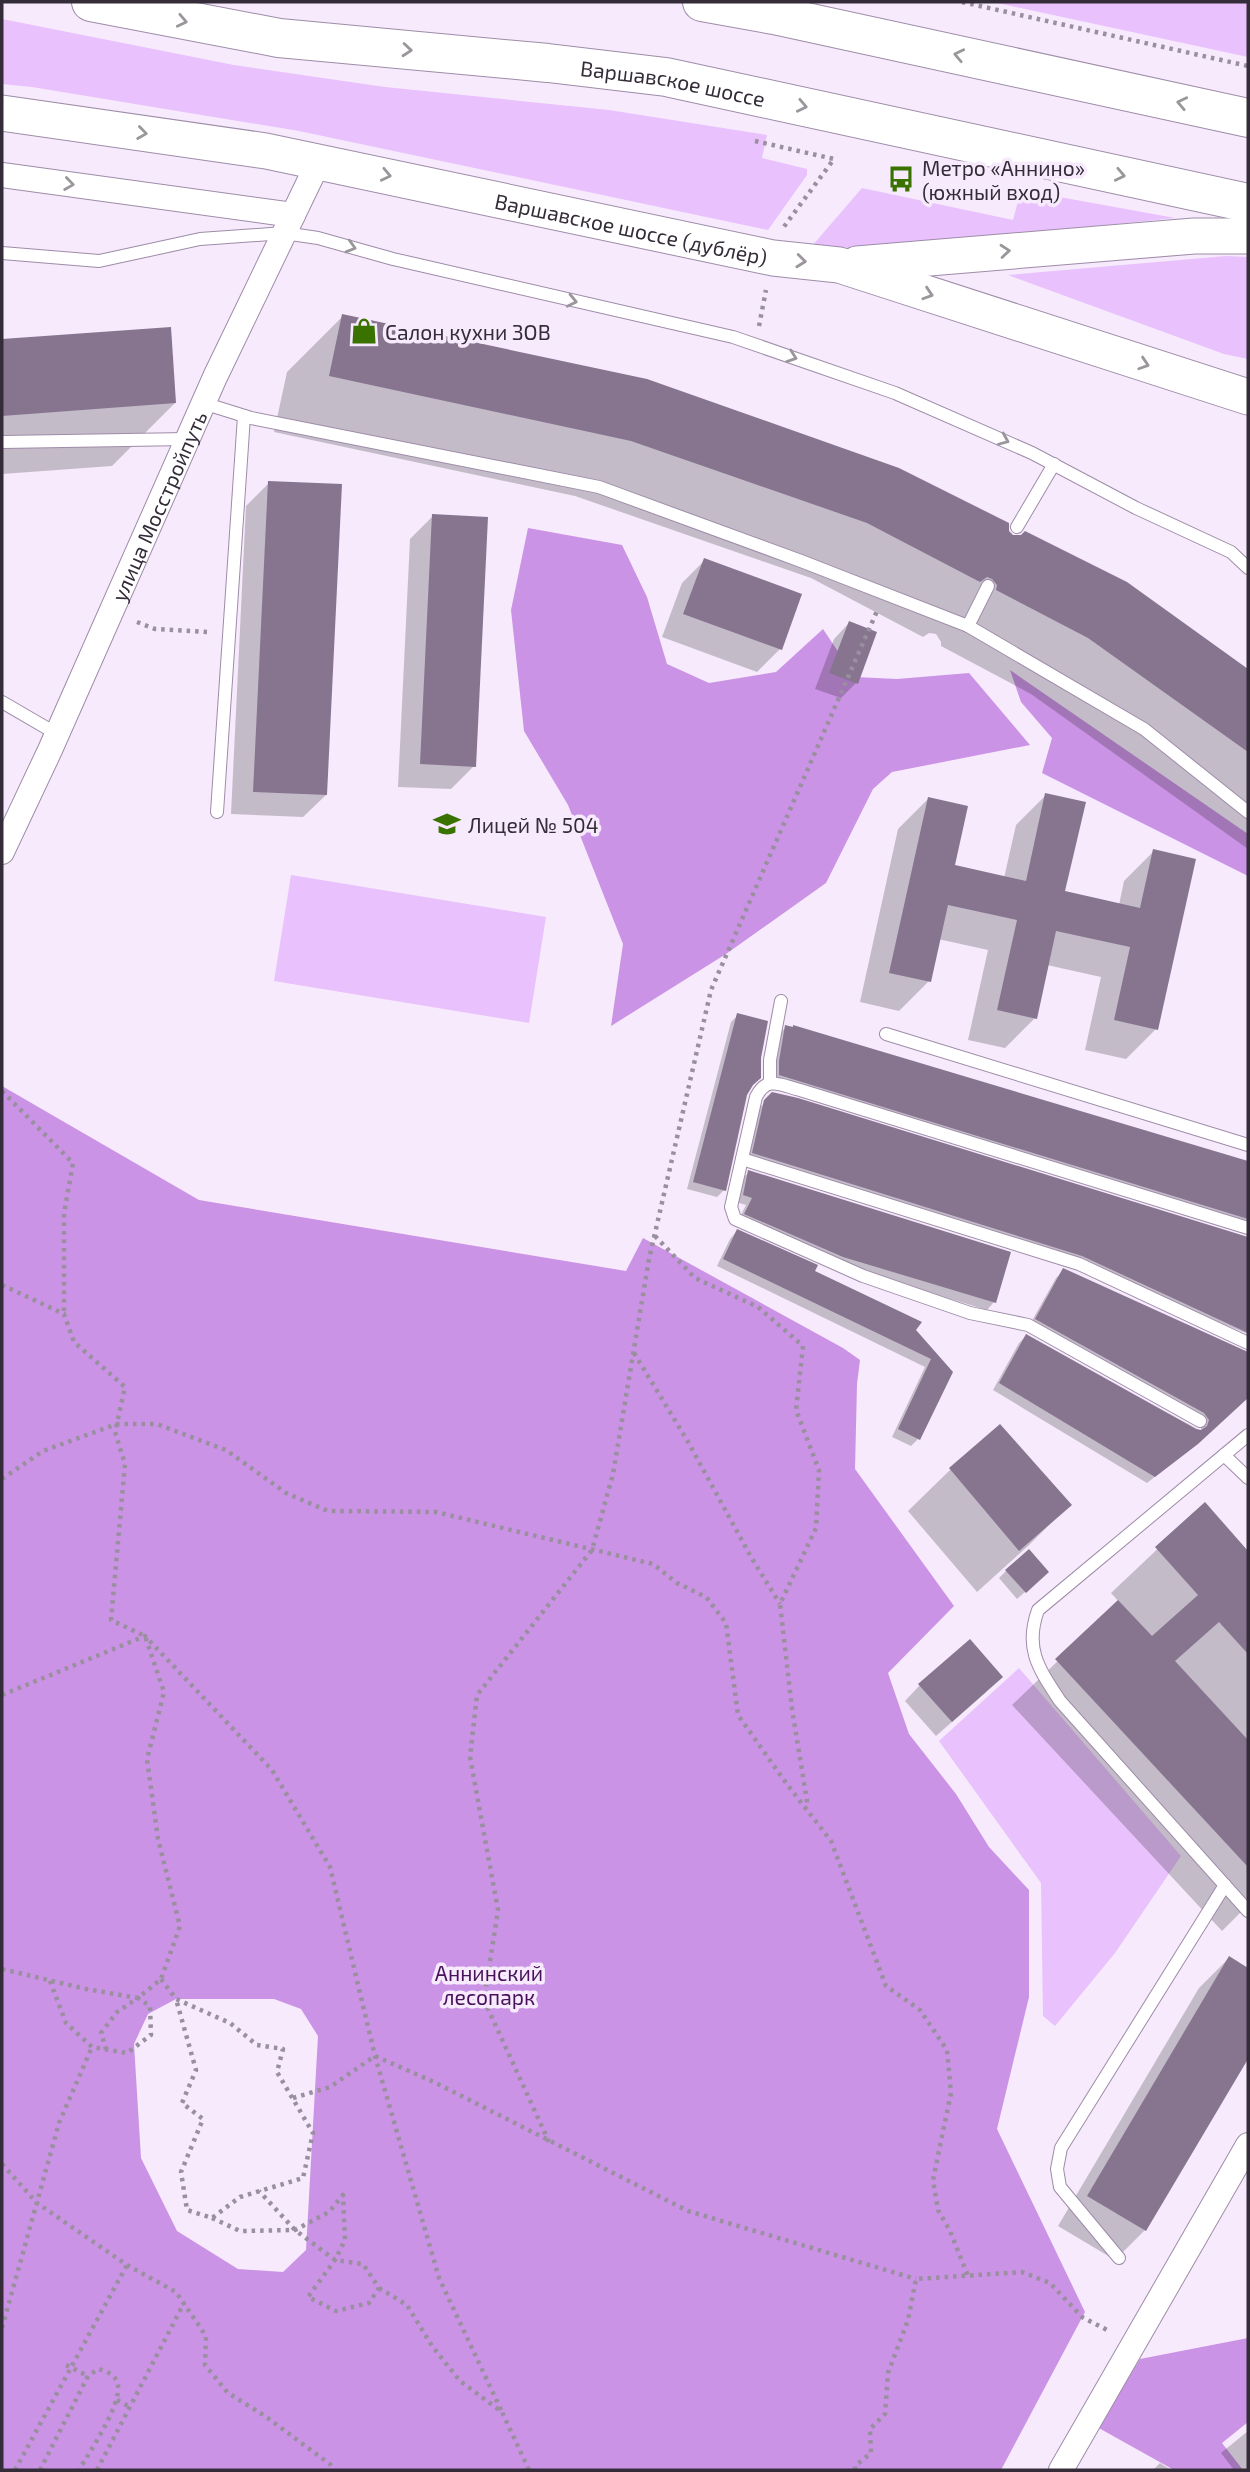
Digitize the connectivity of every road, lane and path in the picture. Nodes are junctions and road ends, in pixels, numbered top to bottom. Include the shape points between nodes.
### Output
1 (91, 2) edge
2 (702, 2) edge
3 (962, 2) edge
4 (1248, 66) edge
5 (2, 113) edge
6 (1248, 118) edge
7 (755, 141) dead end
8 (319, 161) junction
9 (2, 175) edge
10 (1248, 203) edge
11 (289, 224) junction
12 (779, 233) dead end
13 (1248, 236) edge
14 (2, 253) edge
15 (839, 265) junction
16 (768, 282) dead end
17 (755, 344) junction
18 (1248, 397) edge
19 (203, 403) junction
20 (244, 416) junction
21 (188, 439) junction
22 (2, 442) edge
23 (1054, 464) junction
24 (1017, 527) dead end
25 (1248, 568) edge
26 (988, 586) dead end
27 (885, 594) junction
28 (130, 619) dead end
29 (968, 626) junction
30 (230, 634) junction
31 (2, 702) edge
32 (57, 734) junction
33 (217, 812) dead end
34 (1248, 812) edge
35 (2, 852) edge
36 (781, 1001) dead end
37 (886, 1034) dead end
38 (770, 1082) junction
39 (2, 1091) edge
40 (1248, 1145) edge
41 (742, 1159) junction
42 (1248, 1228) edge
43 (654, 1235) junction
44 (2, 1285) edge
45 (64, 1314) junction
46 (1248, 1343) edge
47 (633, 1353) junction
48 (1200, 1421) dead end
49 (117, 1424) junction
50 (1248, 1435) edge
51 (1224, 1455) junction
52 (1248, 1478) edge
53 (2, 1479) edge
54 (592, 1550) junction
55 (780, 1604) junction
56 (145, 1636) junction
57 (2, 1695) edge
58 (808, 1811) junction
59 (1225, 1885) junction
60 (1248, 1910) edge
61 (2, 1969) edge
62 (161, 1979) junction
63 (50, 1980) junction
64 (138, 1998) junction
65 (176, 1999) junction
66 (92, 2047) junction
67 (106, 2049) junction
68 (375, 2056) junction
69 (293, 2098) junction
70 (549, 2142) junction
71 (1248, 2145) edge
72 (2, 2164) edge
73 (258, 2192) junction
74 (37, 2203) junction
75 (212, 2218) junction
76 (295, 2230) junction
77 (1119, 2258) dead end
78 (335, 2260) junction
79 (127, 2265) junction
80 (968, 2276) junction
81 (916, 2279) junction
82 (379, 2288) junction
83 (184, 2303) junction
84 (2, 2328) edge
85 (1113, 2333) dead end
86 (69, 2366) junction
87 (88, 2376) junction
88 (117, 2400) junction
89 (130, 2407) junction
90 (502, 2412) junction
91 (15, 2470) edge
92 (40, 2470) edge
93 (79, 2470) edge
94 (97, 2470) edge
95 (334, 2470) edge
96 (529, 2470) edge
97 (855, 2470) edge
98 (1061, 2470) edge

1 -> 10 main road, Варшавское шоссе via 279,38 666,77
6 -> 2 main road
3 - 4 path
5 -> 8 main road, Варшавское шоссе (дублёр)
7 - 12 path via 834,159
8 - 11 street, улица Мосстройпуть
8 -> 15 main road, Варшавское шоссе (дублёр) via 773,258
9 -> 11 street
11 - 14 lane via 99,261
11 -> 17 lane via 318,238 393,259
11 - 19 street, улица Мосстройпуть
15 -> 13 main road via 1194,236
15 -> 18 main road, Варшавское шоссе (дублёр)
16 - 17 path
17 -> 23 lane via 895,393
19 - 20 lane
19 - 21 street, улица Мосстройпуть
20 - 27 lane via 599,487
20 - 30 lane
21 - 22 lane
21 - 32 street, улица Мосстройпуть
23 - 24 lane
23 - 25 lane via 1231,552
26 - 29 lane
27 - 29 lane
27 - 43 path via 711,990
28 - 30 path via 155,629
29 - 34 lane via 1144,729
30 - 33 lane
31 - 32 lane
32 - 35 street, улица Мосстройпуть
36 - 38 lane
37 - 40 lane
38 - 41 lane via 757,1097
38 - 42 lane
39 - 45 path via 73,1163 64,1214
41 - 46 lane via 1079,1264
41 - 48 lane via 731,1207 735,1219 863,1276 970,1313 1028,1325
43 - 47 path
43 - 55 path via 695,1278 758,1307 803,1346 796,1410 819,1470 817,1528
44 - 45 path
45 - 49 path via 74,1342 125,1387
47 - 54 path via 613,1474
47 - 55 path
49 - 53 path via 43,1451
49 - 54 path via 157,1424 226,1450 286,1493 328,1511 436,1512
49 - 56 path via 115,1432 125,1464 111,1620
50 - 51 lane
51 - 52 lane
51 - 59 lane via 1038,1610 1031,1642 1060,1701
54 - 58 path via 653,1564 706,1597 726,1623 738,1715
54 - 70 path via 477,1695 470,1757 498,1910 484,2000
55 - 58 path
56 - 57 path
56 - 62 path via 164,1692 147,1759 158,1839 180,1926
56 - 68 path via 272,1770 330,1867
58 - 80 path via 831,1841 886,1986 920,2010 947,2050 951,2093 933,2180 938,2210
59 - 60 lane
59 - 77 lane via 1061,2148 1060,2187
61 - 63 path
62 - 64 path
62 - 65 path
63 - 64 path
63 - 66 path via 66,2023
64 - 67 path via 117,2012 101,2033
64 - 67 path via 150,2006 151,2035 127,2053
65 - 69 path via 230,2023 257,2045 283,2049 277,2072
65 - 75 path via 196,2070 182,2103 203,2119 181,2172 187,2210
66 - 67 path
66 - 74 path via 59,2123
68 - 69 path via 330,2087
68 - 70 path
68 - 90 path via 439,2278
69 - 73 path via 313,2133 303,2178
70 - 81 path via 688,2211
71 - 98 street
72 - 74 path
73 - 75 path via 240,2197
73 - 76 path
74 - 79 path
74 - 84 path
75 - 76 path via 240,2231
76 - 78 path
76 - 78 path via 329,2212 343,2195 345,2240
78 - 82 path via 363,2264
78 - 82 path via 308,2297 336,2311 369,2302
79 - 83 path via 176,2292
79 - 86 path
80 - 81 path
80 - 85 path via 1022,2272 1050,2283 1082,2317
81 - 97 path via 908,2320 888,2372 885,2414 870,2429 871,2453
82 - 90 path via 407,2305 460,2381
83 - 89 path
83 - 95 path via 206,2336 205,2365 228,2393
86 - 87 path
86 - 91 path
87 - 88 path via 98,2368 110,2372 118,2383
87 - 92 path
88 - 89 path
88 - 93 path
89 - 94 path
90 - 96 path

